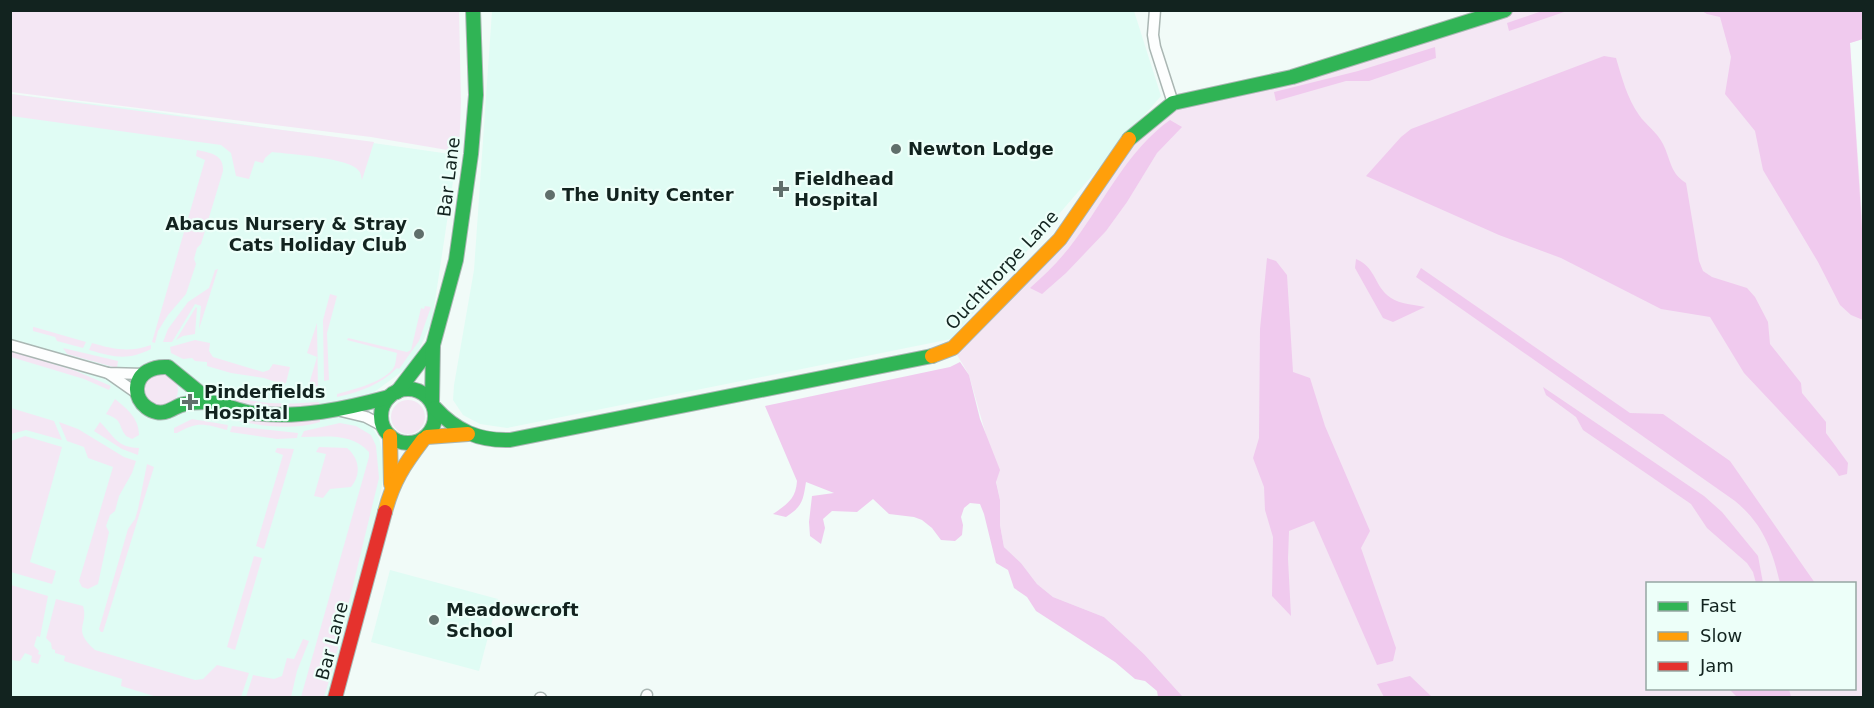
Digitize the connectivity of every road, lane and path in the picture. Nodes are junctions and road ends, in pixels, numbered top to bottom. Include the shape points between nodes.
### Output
1 (473, 10) edge
2 (1155, 10) edge
3 (1505, 10) edge
4 (1173, 103) junction
5 (10, 345) edge
6 (433, 345) junction
7 (108, 373) junction
8 (143, 374) junction
9 (182, 380) junction
10 (138, 394) junction
11 (393, 394) junction
12 (211, 402) junction
13 (433, 405) junction
14 (177, 406) junction
15 (340, 411) junction
16 (386, 431) junction
17 (468, 434) junction
18 (425, 438) junction
19 (391, 489) junction
20 (335, 698) edge

1 - 6 street, Bar Lane via 476,95 471,154 456,260
2 - 4 street via 1155,47
3 - 4 street, Ouchthorpe Lane via 1292,77
4 - 17 street, Ouchthorpe Lane via 1131,136 1060,238 953,348 937,355 521,438 489,441
5 - 7 street
6 - 11 street, Bar Lane
6 - 13 street, Bar Lane
7 - 8 street
7 - 10 street
8 - 9 street via 162,366 174,369
8 - 10 street
9 - 12 street
9 - 14 street via 184,393
10 - 14 street via 145,407 156,412 168,412
11 - 13 street via 417,390
11 - 15 street
11 - 16 street via 381,412
12 - 14 street
12 - 15 street via 250,413
13 - 17 street, Ouchthorpe Lane via 442,417
13 - 18 street via 433,429
15 - 16 street via 366,417
16 - 18 street via 405,443
16 - 19 street, Bar Lane
17 - 18 street, Ouchthorpe Lane
18 - 19 street, Bar Lane
19 - 20 street, Bar Lane

